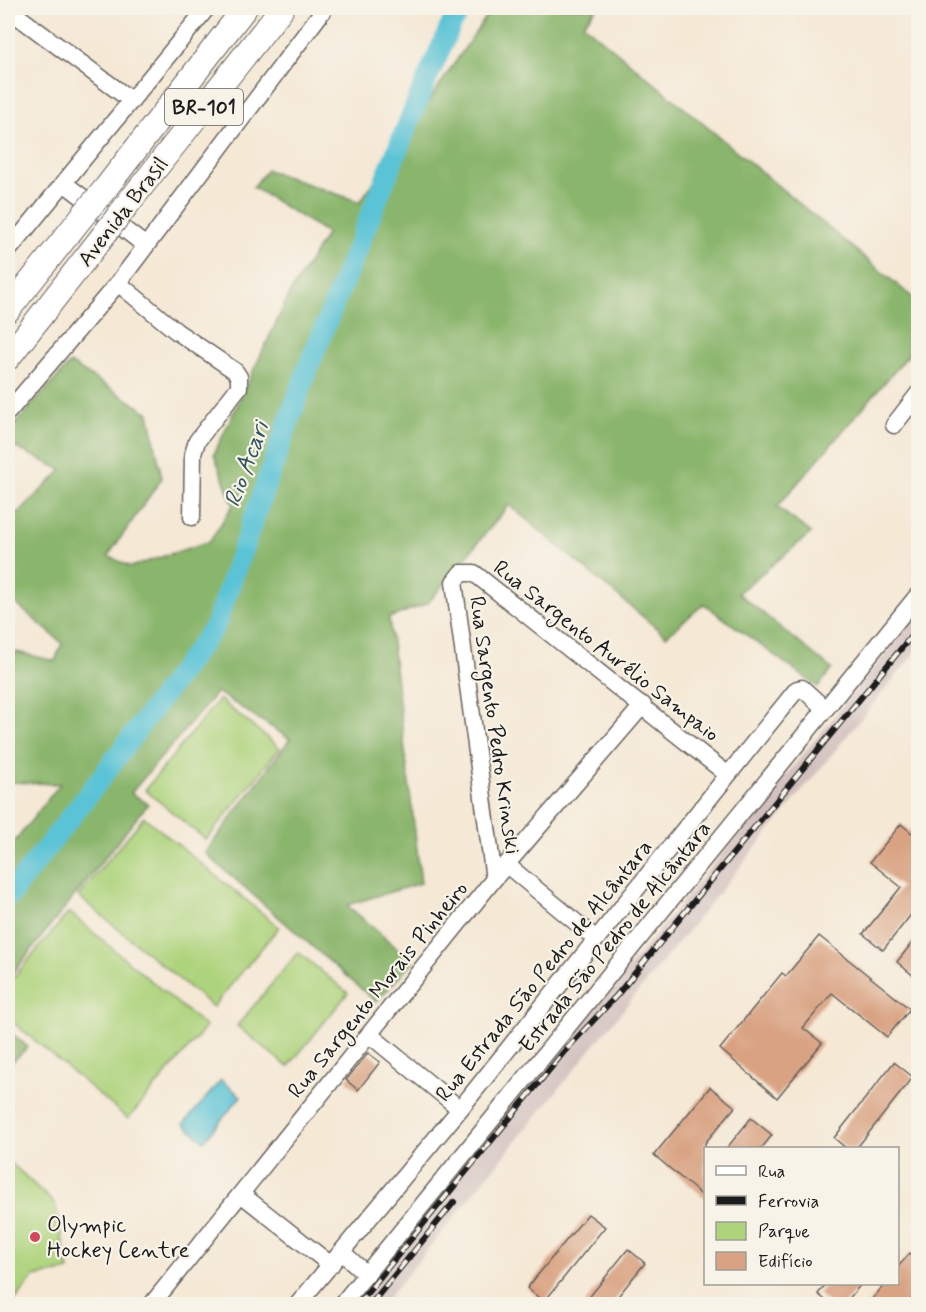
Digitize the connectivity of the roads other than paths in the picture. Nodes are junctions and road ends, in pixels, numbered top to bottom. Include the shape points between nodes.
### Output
1 (207, 8) edge
2 (245, 8) edge
3 (282, 8) edge
4 (325, 8) edge
5 (8, 9) edge
6 (132, 101) junction
7 (64, 183) junction
8 (146, 246) junction
9 (8, 251) edge
10 (118, 283) junction
11 (8, 310) edge
12 (8, 358) edge
13 (918, 394) edge
14 (8, 412) edge
15 (894, 425) dead end
16 (192, 517) dead end
17 (455, 577) joint
18 (918, 595) edge
19 (643, 705) junction
20 (825, 709) junction
21 (728, 775) junction
22 (507, 865) junction
23 (494, 879) junction
24 (596, 939) junction
25 (370, 1035) junction
26 (460, 1109) junction
27 (241, 1194) junction
28 (336, 1258) junction
29 (367, 1275) junction
30 (152, 1305) edge
31 (298, 1305) edge
32 (342, 1305) edge

1 - 6 street
2 - 11 highway, Avenida Brasil / BR-101, bridge
3 - 12 highway, Avenida Brasil / BR-101, bridge
4 - 8 street
5 - 6 street
6 - 7 street
7 - 8 street
7 - 9 street
8 - 10 street
10 - 14 street
10 - 16 street via 239,377 239,387 197,441 193,454
13 - 15 street
17 - 19 street, Rua Sargento Aurélio Sampaio via 474,573
17 - 23 street, Rua Sargento Pedro Krinski
18 - 20 street, Estrada São Pedro de Alcântara
19 - 21 street, Rua Sargento Aurélio Sampaio
19 - 22 street, Rua Sargento Morais Pinheiro
20 - 21 street, Rua Estrada São Pedro de Alcântara via 802,688 798,689
20 - 29 street, Estrada São Pedro de Alcântara
21 - 24 street, Rua Estrada São Pedro de Alcântara
22 - 23 street, Rua Sargento Morais Pinheiro
22 - 24 street
23 - 25 street, Rua Sargento Morais Pinheiro
24 - 26 street, Rua Estrada São Pedro de Alcântara
25 - 26 street
25 - 27 street, Rua Sargento Morais Pinheiro
26 - 28 street, Rua Estrada São Pedro de Alcântara
27 - 28 street
27 - 30 street, Rua Sargento Morais Pinheiro
28 - 29 street
28 - 31 street, Rua Estrada São Pedro de Alcântara
29 - 32 street, Estrada São Pedro de Alcântara

